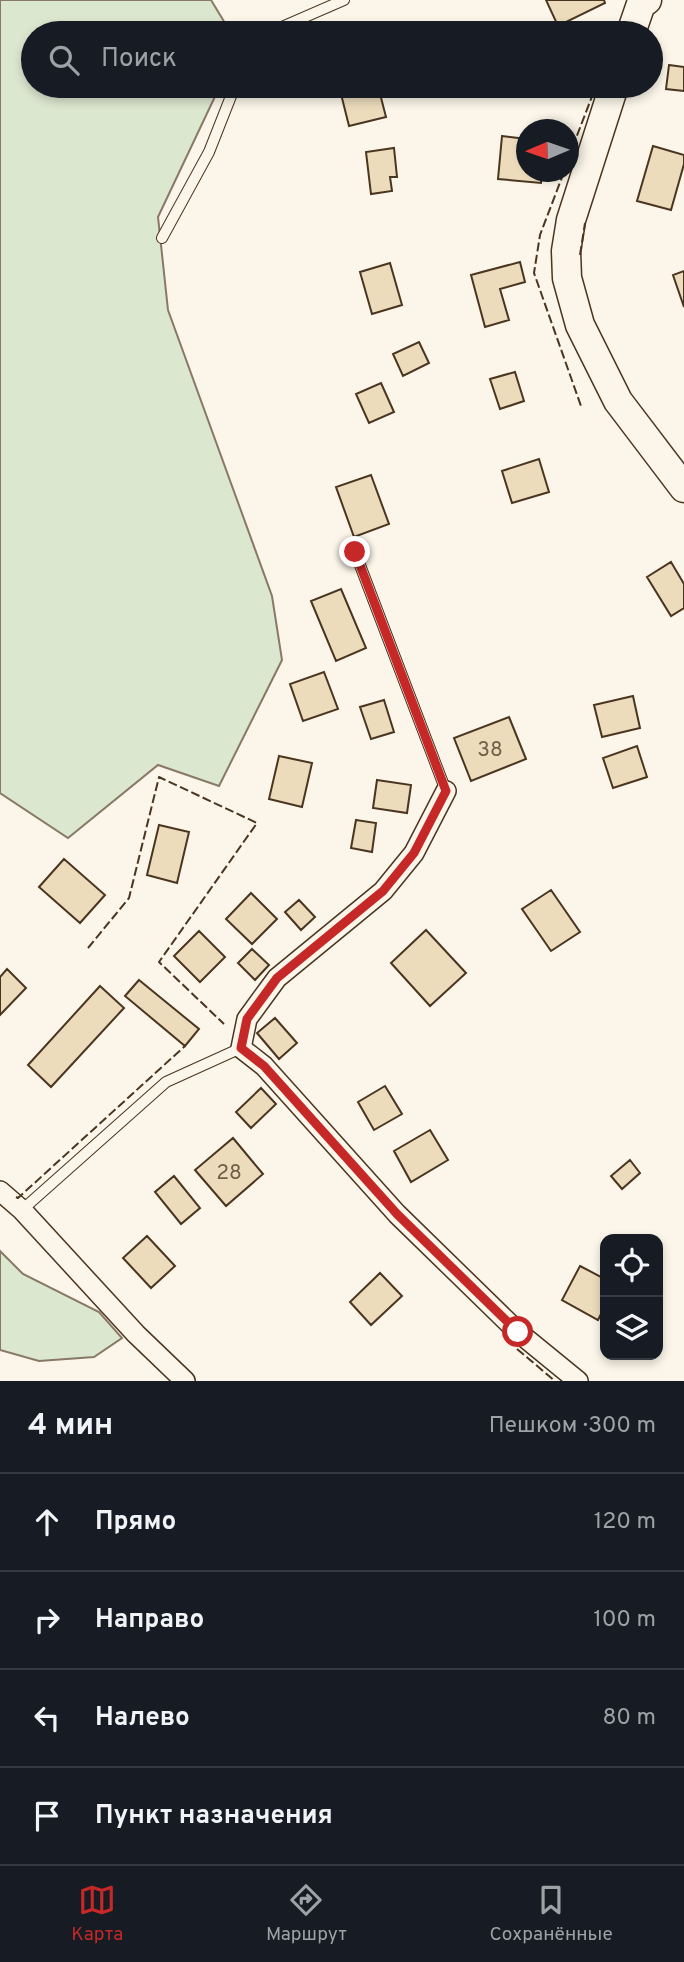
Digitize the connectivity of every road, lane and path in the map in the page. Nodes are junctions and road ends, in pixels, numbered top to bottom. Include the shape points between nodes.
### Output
1 (344, 0) edge
2 (642, 1) edge
3 (296, 21) edge
4 (635, 21) edge
5 (229, 98) edge
6 (610, 98) edge
7 (162, 237) dead end
8 (684, 488) edge
9 (355, 552) dead end
10 (446, 791) joint
11 (241, 1048) junction
12 (0, 1191) edge
13 (22, 1210) junction
14 (185, 1381) edge
15 (578, 1381) edge

1 - 3 lane
2 - 4 street
5 - 7 lane via 209,152
6 - 8 street via 571,220 567,278 580,325 618,401
9 - 10 lane
10 - 11 street via 414,853 383,891 277,978 247,1019
11 - 13 lane via 166,1082
11 - 15 street via 264,1066 397,1214 518,1332
12 - 13 street
13 - 14 street

